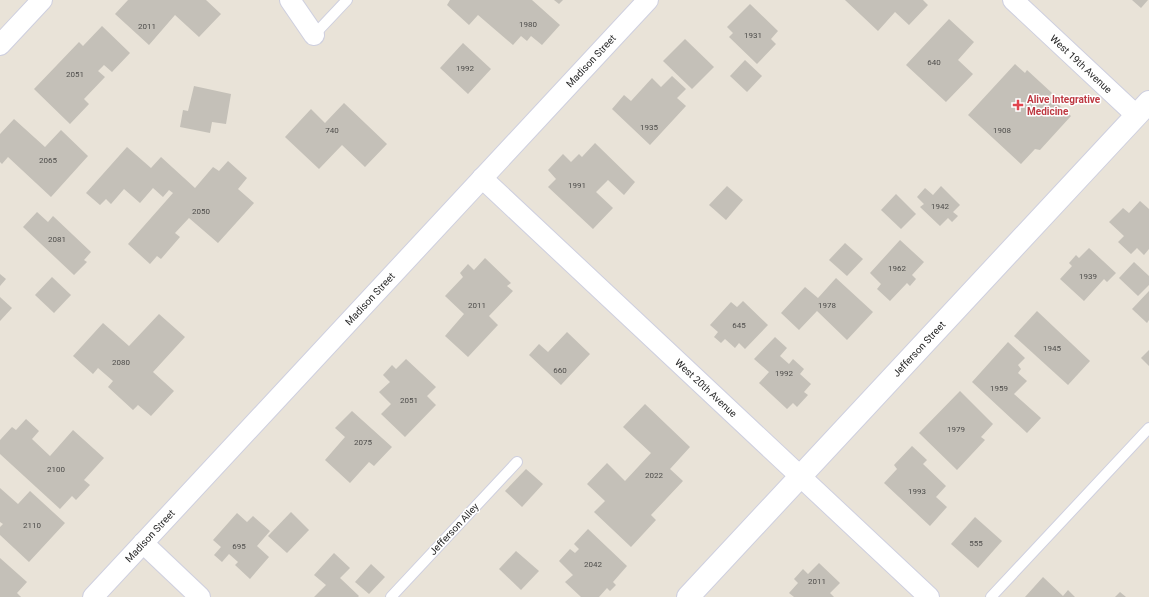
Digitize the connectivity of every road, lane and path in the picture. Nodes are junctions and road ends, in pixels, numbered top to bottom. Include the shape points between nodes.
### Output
1 (42, 0) edge
2 (290, 0) edge
3 (347, 0) edge
4 (648, 0) edge
5 (1013, 0) edge
6 (314, 35) joint
7 (0, 45) edge
8 (1145, 115) edge
9 (482, 178) junction
10 (1149, 428) edge
11 (517, 462) dead end
12 (800, 476) junction
13 (143, 543) junction
14 (93, 597) edge
15 (200, 597) edge
16 (392, 597) edge
17 (688, 597) edge
18 (929, 597) edge
19 (991, 597) edge

1 - 7 street
2 - 6 street
3 - 6 lane
4 - 9 street, Madison Street
5 - 8 street, West 19th Avenue
8 - 12 street, Jefferson Street
9 - 12 street, West 20th Avenue
9 - 13 street, Madison Street
10 - 19 lane
11 - 16 lane, Jefferson Alley
12 - 17 street, Jefferson Street
12 - 18 street, West 20th Avenue
13 - 14 street, Madison Street
13 - 15 street

